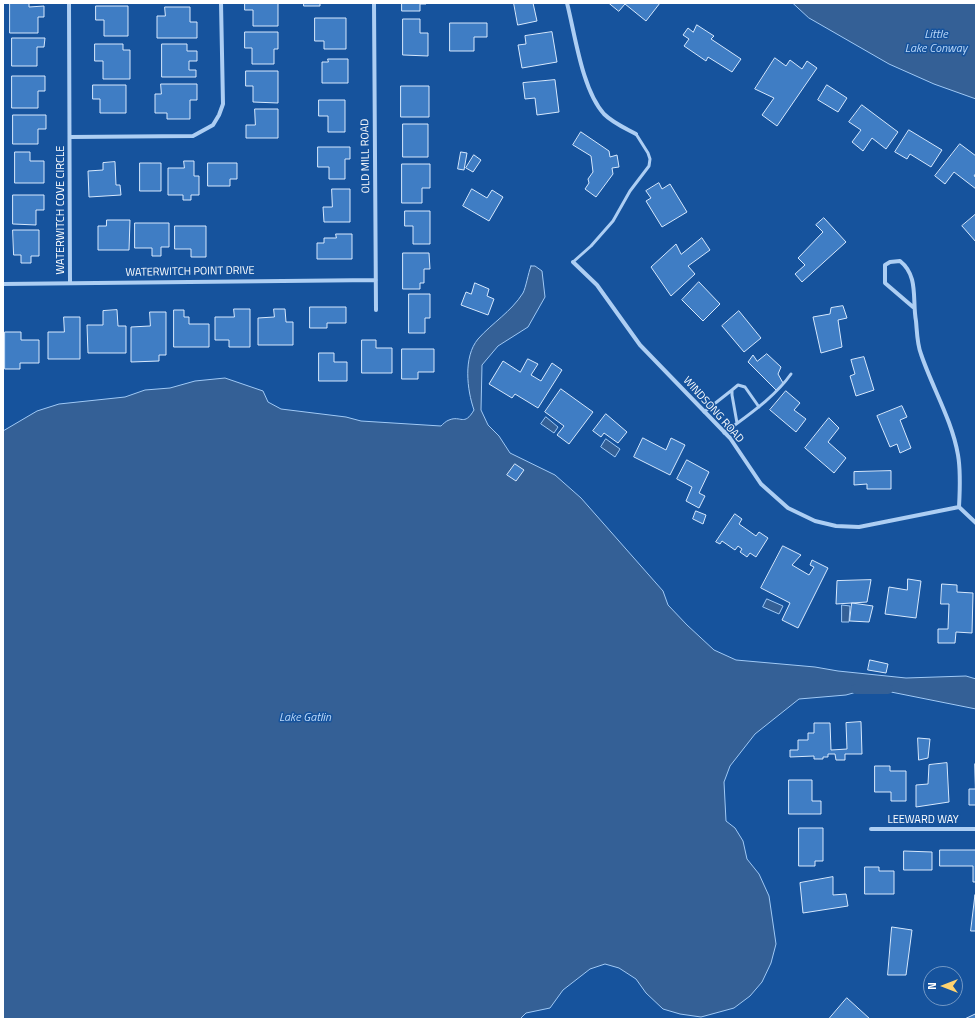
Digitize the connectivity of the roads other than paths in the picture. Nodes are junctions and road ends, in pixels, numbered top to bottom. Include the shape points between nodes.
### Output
1 (69, 3) edge
2 (221, 3) edge
3 (374, 3) edge
4 (568, 3) edge
5 (636, 134) joint
6 (70, 137) junction
7 (572, 262) joint
8 (376, 280) junction
9 (70, 282) junction
10 (3, 284) edge
11 (913, 307) junction
12 (376, 310) dead end
13 (791, 374) dead end
14 (732, 390) junction
15 (759, 407) junction
16 (704, 412) junction
17 (737, 423) junction
18 (724, 432) junction
19 (959, 506) junction
20 (976, 523) edge
21 (871, 829) dead end
22 (976, 829) edge

1 - 6 street, WATERWITCH COVE CIRCLE
2 - 6 street, WATERWITCH COVE CIRCLE via 222,104 213,125 193,136
3 - 8 street, OLD MILL ROAD
4 - 5 street via 587,82 594,100 612,121
5 - 7 lane via 648,153 649,166 630,191 613,221 591,246
6 - 9 street, WATERWITCH COVE CIRCLE
7 - 16 street, WINDSONG ROAD via 597,285 640,345
8 - 9 street, WATERWITCH POINT DRIVE
8 - 12 street, OLD MILL ROAD
9 - 10 street, WATERWITCH POINT DRIVE
11 - 11 street via 914,283 911,273 900,261 890,262 885,265 885,283
11 - 19 street via 920,352 948,420 958,453 961,475
13 - 15 lane via 781,388
14 - 15 lane via 738,385 745,387
14 - 16 lane
14 - 17 lane
15 - 17 lane
16 - 18 street, WINDSONG ROAD
17 - 18 lane
18 - 19 street, WINDSONG ROAD via 761,484 788,508 815,521 836,526 859,527
19 - 20 street
21 - 22 street, LEEWARD WAY

